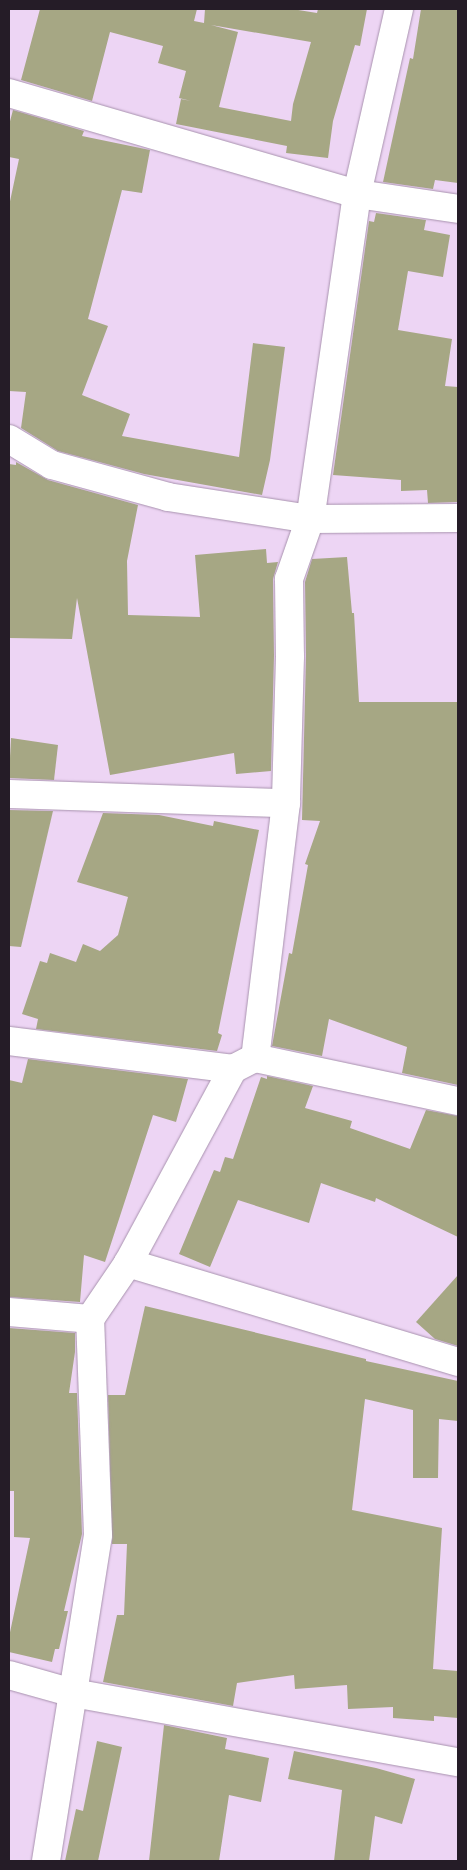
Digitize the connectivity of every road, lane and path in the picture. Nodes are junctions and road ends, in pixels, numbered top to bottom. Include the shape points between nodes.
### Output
1 (399, 9) edge
2 (9, 93) edge
3 (357, 194) junction
4 (458, 208) edge
5 (9, 439) edge
6 (458, 518) edge
7 (310, 519) junction
8 (9, 794) edge
9 (286, 803) junction
10 (9, 1041) edge
11 (244, 1063) junction
12 (458, 1101) edge
13 (128, 1262) junction
14 (9, 1312) edge
15 (90, 1319) junction
16 (458, 1362) edge
17 (9, 1674) edge
18 (72, 1693) junction
19 (458, 1762) edge
20 (46, 1861) edge

1 - 3 street
2 - 3 street
3 - 4 street
3 - 7 street
5 - 7 street via 52,466 159,495
6 - 7 street
7 - 9 street via 289,579
8 - 9 street
9 - 11 street
10 - 11 street
11 - 12 street
11 - 13 street
13 - 15 street
13 - 16 street
14 - 15 street
15 - 18 street via 98,1535
17 - 18 street
18 - 19 street
18 - 20 street

